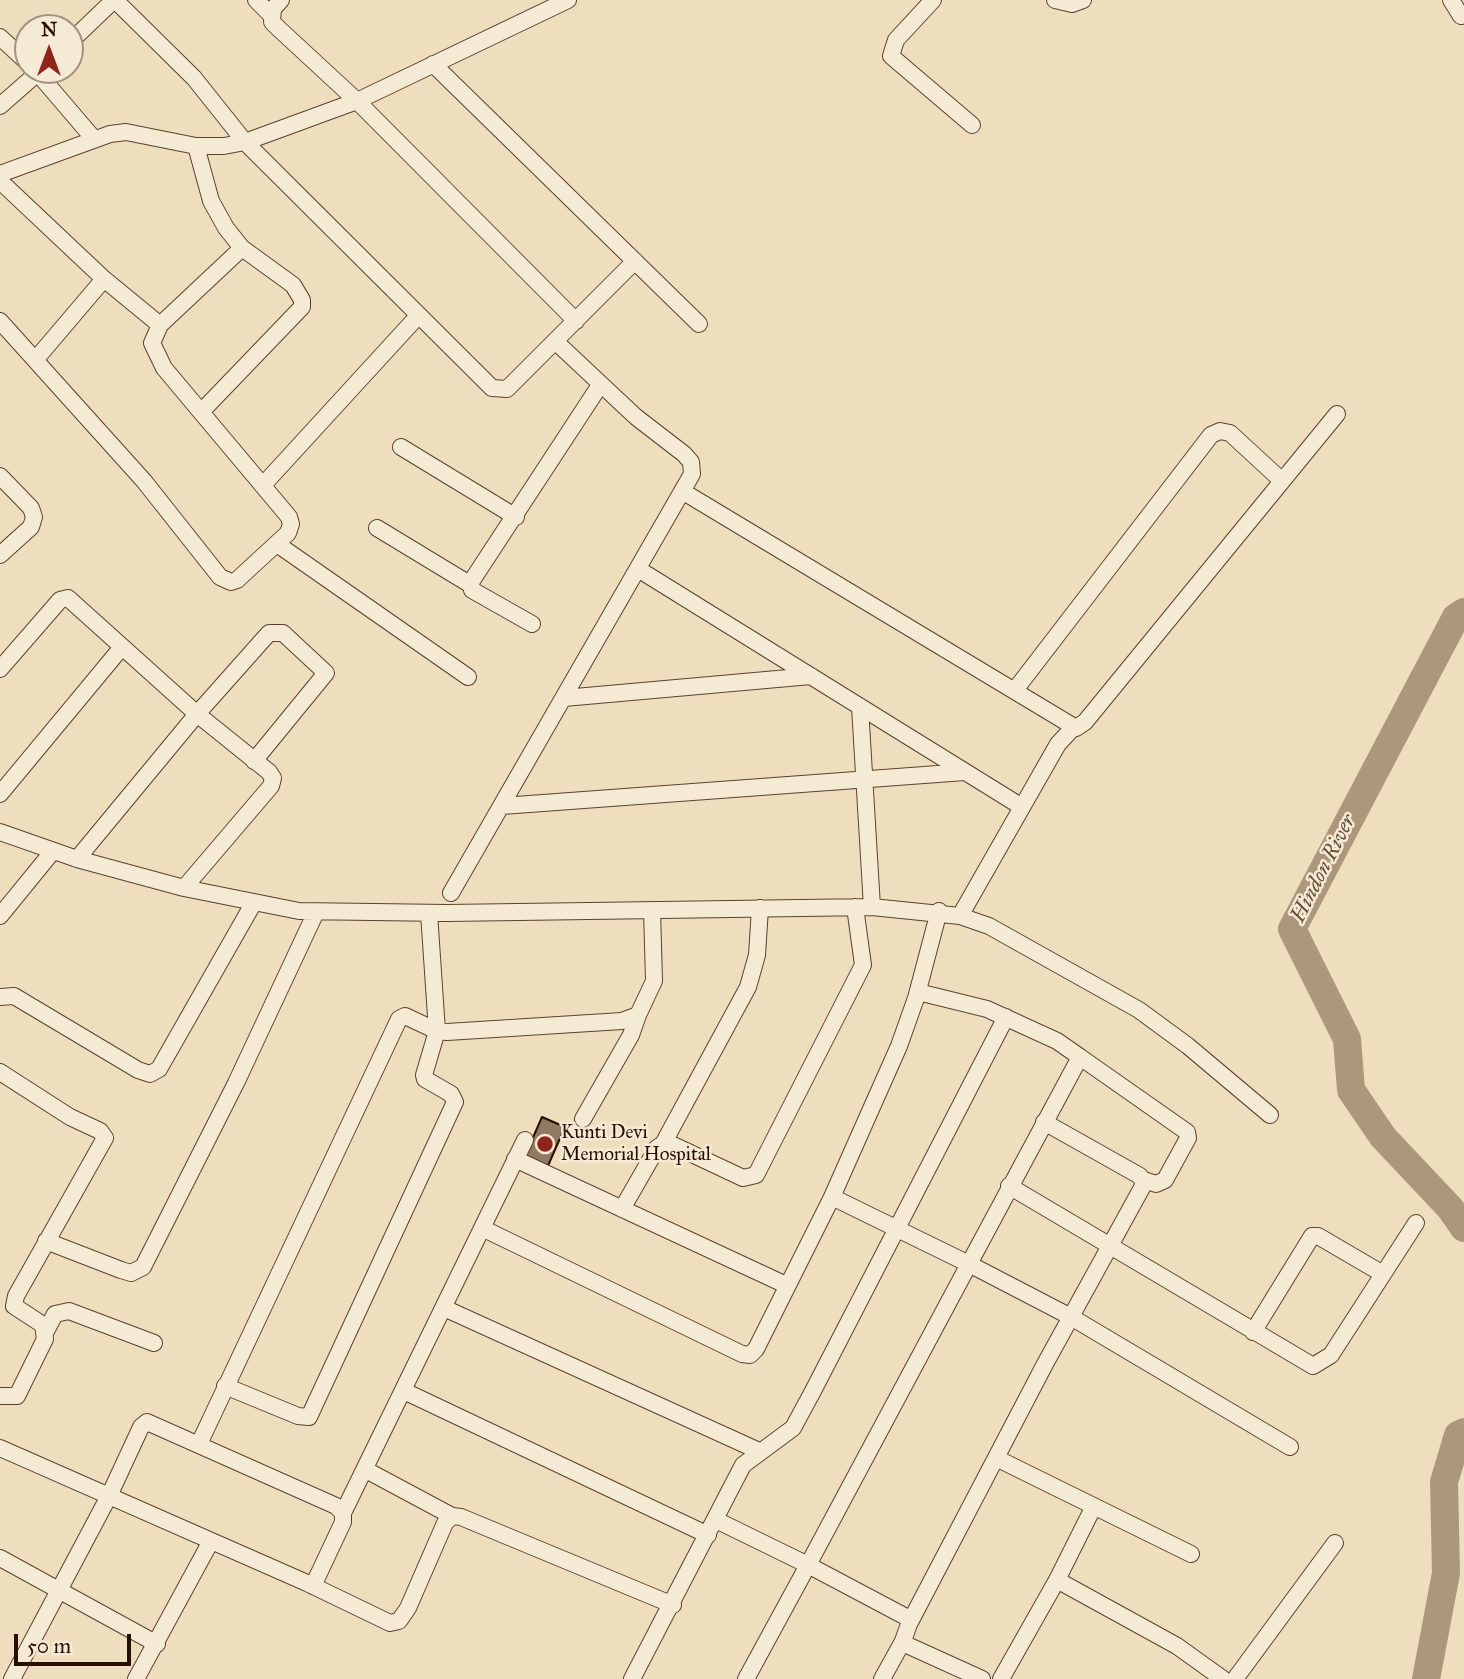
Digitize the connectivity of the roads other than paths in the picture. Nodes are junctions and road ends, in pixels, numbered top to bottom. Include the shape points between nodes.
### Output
1 (115, 0) edge
2 (256, 0) edge
3 (281, 0) edge
4 (568, 0) edge
5 (933, 0) edge
6 (1055, 0) edge
7 (1083, 0) edge
8 (1451, 0) edge
9 (272, 16) junction
10 (1461, 16) dead end
11 (84, 30) edge
12 (0, 37) edge
13 (14, 49) edge
14 (433, 64) junction
15 (21, 84) edge
16 (48, 84) edge
17 (357, 101) junction
18 (0, 106) edge
19 (972, 125) dead end
20 (94, 139) junction
21 (245, 142) junction
22 (196, 146) junction
23 (0, 174) edge
24 (0, 180) edge
25 (242, 248) junction
26 (635, 261) junction
27 (104, 279) junction
28 (418, 316) junction
29 (0, 321) edge
30 (576, 321) junction
31 (699, 324) dead end
32 (160, 325) junction
33 (556, 342) junction
34 (36, 359) junction
35 (600, 385) junction
36 (202, 411) junction
37 (1337, 414) dead end
38 (401, 447) dead end
39 (0, 476) edge
40 (1281, 480) junction
41 (264, 484) junction
42 (682, 491) junction
43 (516, 516) junction
44 (377, 528) dead end
45 (277, 544) junction
46 (0, 555) edge
47 (638, 569) junction
48 (471, 585) junction
49 (532, 624) dead end
50 (122, 647) junction
51 (0, 668) edge
52 (811, 676) junction
53 (468, 677) dead end
54 (1015, 690) junction
55 (564, 698) junction
56 (860, 707) junction
57 (197, 714) junction
58 (1073, 727) junction
59 (254, 761) junction
60 (965, 772) junction
61 (865, 779) junction
62 (0, 794) edge
63 (502, 806) junction
64 (1022, 807) junction
65 (0, 832) edge
66 (52, 851) junction
67 (77, 859) junction
68 (184, 888) junction
69 (451, 894) dead end
70 (253, 904) junction
71 (855, 907) junction
72 (872, 907) junction
73 (760, 908) junction
74 (652, 910) junction
75 (939, 911) junction
76 (316, 912) junction
77 (429, 913) junction
78 (0, 916) edge
79 (960, 916) junction
80 (918, 992) junction
81 (0, 997) edge
82 (638, 1015) junction
83 (1006, 1017) junction
84 (437, 1031) junction
85 (1080, 1057) junction
86 (0, 1072) edge
87 (1270, 1115) dead end
88 (583, 1119) dead end
89 (1044, 1122) junction
90 (524, 1140) dead end
91 (663, 1144) junction
92 (515, 1159) junction
93 (1144, 1180) junction
94 (1009, 1186) junction
95 (832, 1197) junction
96 (622, 1209) junction
97 (1416, 1223) dead end
98 (482, 1228) junction
99 (897, 1228) junction
100 (46, 1241) junction
101 (1112, 1245) junction
102 (969, 1264) junction
103 (1383, 1274) junction
104 (786, 1285) junction
105 (444, 1308) junction
106 (1071, 1317) junction
107 (1253, 1332) junction
108 (45, 1333) junction
109 (154, 1343) dead end
110 (225, 1386) junction
111 (404, 1391) junction
112 (0, 1396) edge
113 (199, 1444) junction
114 (1290, 1447) dead end
115 (0, 1448) edge
116 (759, 1451) junction
117 (996, 1458) junction
118 (366, 1470) junction
119 (110, 1496) junction
120 (1094, 1507) junction
121 (343, 1513) junction
122 (452, 1516) junction
123 (716, 1520) junction
124 (708, 1535) junction
125 (211, 1541) junction
126 (1335, 1543) dead end
127 (1191, 1554) dead end
128 (0, 1558) edge
129 (808, 1565) junction
130 (1057, 1580) junction
131 (313, 1587) junction
132 (60, 1591) junction
133 (673, 1605) junction
134 (909, 1624) junction
135 (903, 1641) junction
136 (157, 1644) junction
137 (12, 1679) edge
138 (136, 1679) edge
139 (632, 1679) edge
140 (746, 1679) edge
141 (882, 1679) edge
142 (982, 1679) edge
143 (1001, 1679) edge
144 (1223, 1679) edge
145 (1235, 1679) edge

1 - 11 street
1 - 21 street via 194,78
2 - 9 street
3 - 9 street
4 - 14 street
5 - 19 street via 897,40 891,56
6 - 7 street via 1072,4
8 - 10 street
9 - 17 street via 278,27
12 - 13 street
14 - 17 street
14 - 26 street
15 - 18 street
16 - 20 street
17 - 21 street
17 - 30 street
20 - 22 street via 126,132
20 - 23 street
21 - 22 street
21 - 28 street
22 - 25 street via 211,201
24 - 27 street
25 - 32 street
25 - 36 street via 292,285 302,307
26 - 30 street
26 - 31 street
27 - 32 street
27 - 34 street
28 - 33 street via 498,390 507,389
28 - 41 street
29 - 34 street
30 - 33 street
32 - 36 street via 152,343 154,351
33 - 35 street
34 - 45 street via 144,481 220,578 237,580
35 - 42 street via 691,461 692,474
35 - 43 street
36 - 41 street
37 - 40 street
38 - 43 street
39 - 46 street via 34,516 31,527
40 - 54 street via 1230,433 1211,435
40 - 58 street via 1085,722
41 - 45 street via 286,509 291,524
42 - 47 street
42 - 54 street
43 - 48 street
44 - 48 street
45 - 53 street
47 - 52 street
47 - 55 street
48 - 49 street via 472,590
50 - 51 street via 73,601 64,599
50 - 57 street
50 - 62 street
52 - 55 street
52 - 56 street
54 - 58 street
55 - 63 street
56 - 60 street
56 - 61 street
57 - 59 street
57 - 59 street via 269,633 282,634 326,673
57 - 67 street
58 - 64 street via 1058,744
59 - 68 street via 269,772 271,786
60 - 61 street
60 - 64 street
61 - 63 street
61 - 72 street
63 - 69 street
64 - 79 street
65 - 66 street
66 - 67 street
66 - 78 street
67 - 68 street
68 - 70 street
70 - 76 street
70 - 81 street via 159,1069 150,1073 14,996
71 - 72 street
71 - 73 street
71 - 91 street via 863,965 756,1175 743,1178
72 - 75 street
73 - 74 street
73 - 91 street via 757,956 748,987
74 - 77 street
74 - 82 street via 654,981
75 - 79 street
75 - 80 street
76 - 77 street
76 - 100 street via 143,1267 131,1273
77 - 84 street
79 - 87 street via 989,926 1139,1010
80 - 83 street via 965,1001
80 - 95 street
82 - 84 street via 622,1021
82 - 88 street
83 - 85 street
83 - 99 street
84 - 110 street via 412,1018 399,1019
84 - 110 street via 425,1079 451,1094 455,1102 309,1417
85 - 89 street
85 - 93 street via 1186,1132 1188,1138 1165,1180 1156,1184
86 - 100 street via 105,1138
89 - 93 street
89 - 94 street
90 - 92 street
91 - 96 street
92 - 96 street
92 - 98 street
93 - 101 street
94 - 101 street
94 - 102 street
95 - 99 street
95 - 104 street
96 - 104 street
97 - 103 street
98 - 104 street via 742,1354 750,1355 756,1349
98 - 105 street
99 - 102 street
99 - 116 street via 793,1427
100 - 108 street via 14,1306 43,1325
101 - 106 street
101 - 107 street
102 - 106 street
102 - 129 street
103 - 107 street via 1322,1363 1307,1364
103 - 107 street via 1311,1236
105 - 111 street
105 - 116 street
106 - 114 street
106 - 117 street
108 - 109 street via 55,1314 69,1311
108 - 112 street via 17,1396
110 - 113 street
111 - 118 street
111 - 124 street
113 - 119 street via 147,1422
113 - 121 street
115 - 119 street
116 - 123 street via 743,1465
117 - 120 street
117 - 134 street
118 - 121 street
118 - 122 street
119 - 125 street
119 - 132 street
120 - 127 street
120 - 130 street
121 - 131 street
122 - 131 street via 399,1621 390,1623
122 - 133 street
123 - 124 street
123 - 129 street
124 - 133 street
125 - 131 street
125 - 136 street
126 - 145 street
128 - 132 street
129 - 134 street via 903,1614
129 - 140 street
130 - 143 street
130 - 144 street via 1177,1646
132 - 136 street
132 - 137 street
133 - 139 street
134 - 135 street
135 - 141 street
135 - 142 street
136 - 138 street

